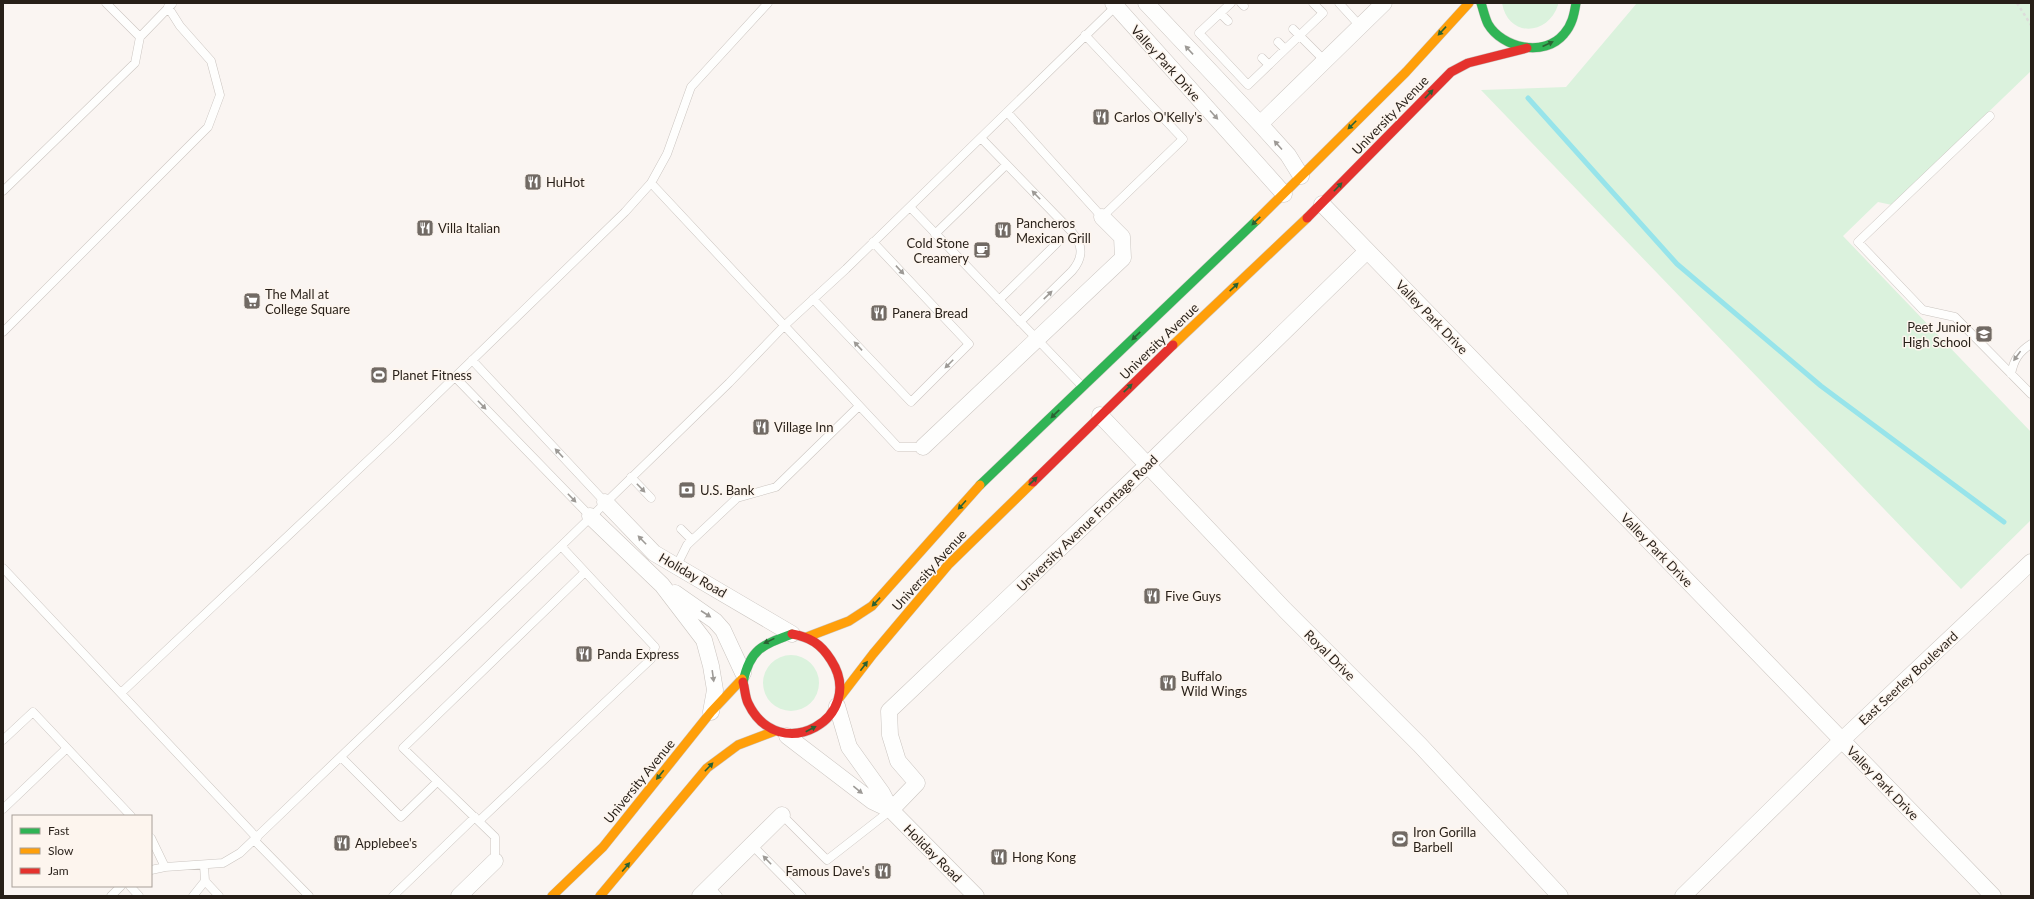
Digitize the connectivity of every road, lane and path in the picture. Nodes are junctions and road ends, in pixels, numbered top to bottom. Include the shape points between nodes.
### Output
1 (106, 3) edge
2 (768, 3) edge
3 (1146, 3) edge
4 (1231, 3) edge
5 (1313, 3) edge
6 (1339, 3) edge
7 (1384, 3) edge
8 (1469, 3) edge
9 (1481, 3) edge
10 (2017, 3) edge
11 (1116, 4) edge
12 (170, 5) edge
13 (1580, 6) edge
14 (1220, 13) junction
15 (1228, 21) dead end
16 (2031, 25) edge
17 (1360, 26) junction
18 (1294, 29) dead end
19 (1085, 35) junction
20 (1300, 36) junction
21 (140, 37) junction
22 (1278, 42) dead end
23 (1527, 48) junction
24 (1285, 49) junction
25 (1262, 58) dead end
26 (1325, 61) junction
27 (1269, 65) junction
28 (1007, 112) junction
29 (1990, 116) dead end
30 (1260, 124) junction
31 (981, 138) junction
32 (1006, 164) junction
33 (1301, 176) junction
34 (651, 183) junction
35 (3, 191) edge
36 (1286, 199) junction
37 (1322, 204) junction
38 (910, 207) junction
39 (1102, 217) junction
40 (935, 234) junction
41 (873, 242) junction
42 (1057, 243) dead end
43 (1367, 251) junction
44 (1182, 292) junction
45 (1215, 293) dead end
46 (813, 299) junction
47 (999, 300) junction
48 (1206, 313) junction
49 (1020, 322) junction
50 (1162, 324) dead end
51 (784, 326) junction
52 (3, 332) edge
53 (1037, 340) junction
54 (2031, 344) edge
55 (472, 360) junction
56 (2011, 374) junction
57 (455, 377) junction
58 (1083, 387) junction
59 (2031, 394) edge
60 (859, 406) junction
61 (1100, 409) junction
62 (923, 447) joint
63 (1148, 465) junction
64 (631, 477) junction
65 (651, 498) dead end
66 (605, 502) junction
67 (590, 516) junction
68 (681, 529) dead end
69 (692, 540) junction
70 (561, 546) junction
71 (2031, 562) edge
72 (676, 567) junction
73 (3, 568) edge
74 (585, 572) junction
75 (662, 585) junction
76 (800, 636) junction
77 (743, 676) junction
78 (121, 693) junction
79 (838, 702) junction
80 (711, 712) junction
81 (781, 734) junction
82 (3, 740) edge
83 (1842, 740) junction
84 (67, 748) junction
85 (341, 757) junction
86 (437, 782) junction
87 (3, 809) edge
88 (891, 810) junction
89 (129, 815) edge
90 (782, 815) joint
91 (477, 819) junction
92 (256, 839) junction
93 (152, 840) edge
94 (752, 845) junction
95 (495, 861) joint
96 (204, 865) junction
97 (165, 867) junction
98 (152, 870) edge
99 (572, 877) junction
100 (205, 881) junction
101 (120, 887) edge
102 (131, 887) edge
103 (709, 893) edge
104 (111, 896) edge
105 (139, 896) edge
106 (193, 896) edge
107 (219, 896) edge
108 (309, 896) edge
109 (393, 896) edge
110 (459, 896) edge
111 (552, 896) edge
112 (560, 896) edge
113 (600, 896) edge
114 (802, 896) edge
115 (976, 896) edge
116 (1560, 896) edge
117 (1683, 896) edge
118 (1993, 896) edge

1 - 21 lane
2 - 34 lane via 691,87 667,154
30 -> 3 street, Valley Park Drive
4 - 14 lane
5 - 20 lane via 1323,13
6 - 17 lane
7 - 17 street
8 -> 33 main road, University Avenue via 1406,72
9 - 23 main road via 1484,17 1491,30 1513,46
10 - 16 path
11 - 19 lane
11 -> 36 street, Valley Park Drive
12 - 21 lane
12 - 52 lane via 180,26 211,61 220,95 208,126
23 -> 13 main road, University Avenue via 1542,47 1555,41 1566,31
14 - 15 lane
14 - 27 lane via 1199,33 1248,85
17 - 26 street
18 - 20 lane
19 - 28 lane
19 - 39 lane via 1183,138
20 - 24 lane
20 - 26 lane
21 - 35 lane via 135,62
22 - 24 lane
37 -> 23 main road, University Avenue via 1451,72 1468,63
24 - 27 lane
25 - 27 lane
26 - 30 street
28 - 31 lane
28 - 39 lane
29 - 56 lane via 1858,242 1923,310 1955,317
33 -> 30 street, Valley Park Drive via 1288,155
31 - 32 lane
31 - 38 lane
32 - 40 lane
49 -> 32 lane via 1078,264 1081,249 1078,240
33 - 36 main road
34 - 51 lane
34 - 55 lane via 625,212
36 -> 44 main road, University Avenue
37 - 43 street, Valley Park Drive
48 -> 37 main road, University Avenue
38 - 40 lane
38 - 41 lane
39 - 53 street via 1122,237 1123,258
40 - 47 lane
41 - 46 lane
41 -> 46 lane via 970,344 911,402
42 - 47 lane
43 - 63 street, University Avenue Frontage Road
43 - 83 street, Valley Park Drive
44 - 50 main road
44 -> 58 main road, University Avenue
45 - 48 main road
46 - 51 lane
47 - 49 lane
61 -> 48 main road, University Avenue
49 - 53 lane
51 - 60 lane
51 - 64 lane
53 - 58 lane
53 - 62 street
54 -> 56 lane via 2020,351 2013,362
55 - 57 lane
66 -> 55 lane
56 - 59 lane
57 -> 67 lane
57 - 78 lane
58 -> 76 main road, University Avenue via 980,485 860,617 846,624
60 - 62 lane via 898,447
60 - 69 lane via 776,487 737,498
61 - 63 street, Royal Drive
79 -> 61 main road, University Avenue via 873,654 948,565
63 - 88 street, University Avenue Frontage Road via 889,711 890,735 898,761 917,783
63 - 116 street, Royal Drive via 1285,610 1420,746
64 -> 65 lane
64 - 66 lane
66 - 67 lane
72 -> 66 street, Holiday Road via 654,553
67 - 70 lane
67 - 75 street, Holiday Road
68 - 69 lane
69 - 72 lane
70 - 74 lane
70 - 85 lane
71 - 83 street, East Seerley Boulevard
72 - 76 street, Holiday Road
73 - 78 lane
74 - 86 lane via 403,748
74 - 91 lane via 655,647 651,659
75 -> 77 street, Holiday Road via 715,621 723,630
75 -> 80 street, Holiday Road via 704,640 715,690
76 -> 77 main road via 777,637 763,644 752,656
76 - 79 main road via 824,649 835,664 840,682
77 - 80 main road, University Avenue
77 - 81 main road via 744,696 750,710 760,721
78 - 92 lane
81 -> 79 main road via 810,731 825,720
79 - 88 street, Holiday Road via 849,747
80 -> 99 main road, University Avenue via 603,846
81 -> 88 street, Holiday Road via 872,801
113 -> 81 main road via 707,768 724,752 737,744
82 - 84 lane via 33,712
83 - 117 street, East Seerley Boulevard
83 - 118 street, Valley Park Drive
84 - 87 lane
84 - 89 lane
85 - 86 lane via 401,817
85 - 92 lane
86 - 91 lane
88 - 90 lane via 827,860
88 - 115 street, Holiday Road
90 - 94 street
91 - 95 lane via 495,837
91 - 109 lane
92 - 96 lane via 223,863
92 - 108 lane
93 - 97 lane
94 - 103 street
114 -> 94 lane
95 - 110 street
96 - 97 lane
96 - 100 lane
97 - 98 lane
99 - 111 main road, University Avenue
99 - 112 main road
100 - 106 lane
100 - 107 lane
101 - 104 lane
102 - 105 lane

